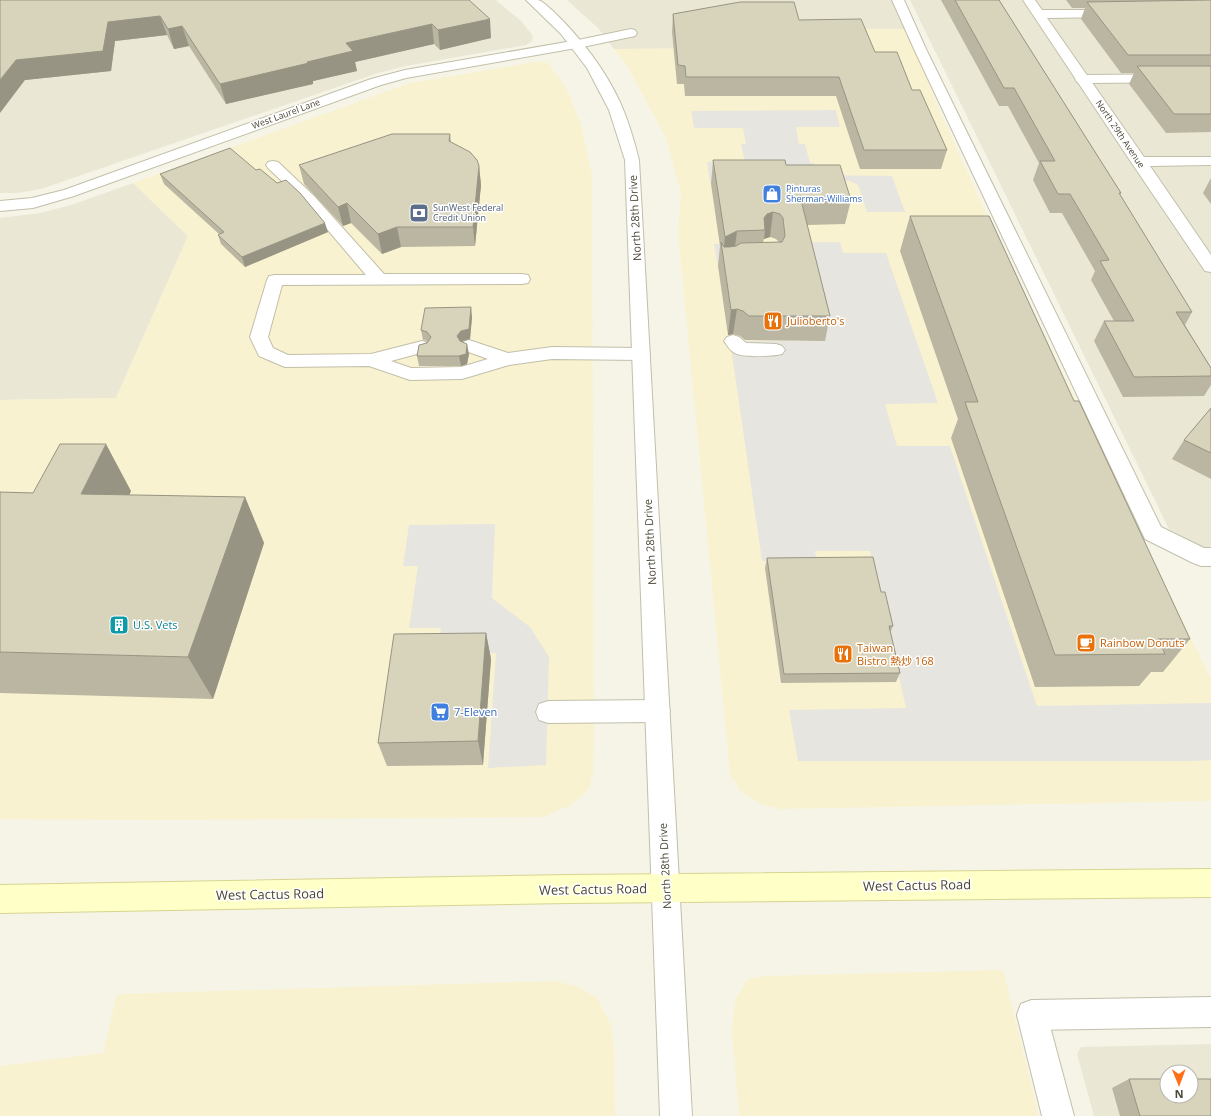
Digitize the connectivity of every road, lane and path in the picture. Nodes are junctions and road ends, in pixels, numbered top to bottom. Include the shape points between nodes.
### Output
1 (532, 0) edge
2 (898, 0) edge
3 (1029, 0) edge
4 (1125, 13) edge
5 (1038, 14) junction
6 (631, 33) dead end
7 (578, 44) junction
8 (1211, 78) edge
9 (1082, 79) junction
10 (1211, 161) edge
11 (1138, 162) junction
12 (273, 165) dead end
13 (0, 206) edge
14 (1209, 262) edge
15 (522, 279) dead end
16 (380, 280) junction
17 (733, 341) dead end
18 (469, 346) dead end
19 (422, 347) edge
20 (776, 350) dead end
21 (641, 354) junction
22 (506, 359) junction
23 (371, 360) junction
24 (1211, 557) edge
25 (658, 711) junction
26 (548, 712) dead end
27 (1211, 883) edge
28 (666, 888) junction
29 (0, 899) edge
30 (1211, 1012) edge
31 (676, 1116) edge
32 (1058, 1116) edge

1 - 7 street, North 28th Drive
2 - 24 street via 1153,533 1201,557
3 - 5 street, North 29th Avenue
4 - 5 street
5 - 9 street, North 29th Avenue
6 - 7 street, West Laurel Lane
7 - 13 street, West Laurel Lane via 405,74 376,82 69,193 33,203
7 - 21 street, North 28th Drive via 618,113 632,160
8 - 9 street
9 - 11 street, North 29th Avenue
10 - 11 street
11 - 14 street, North 29th Avenue
12 - 16 street via 309,199
15 - 16 street
16 - 23 street via 275,280 259,337 265,352 285,361
17 - 20 street via 741,349
18 - 22 street
19 - 23 street
21 - 22 street via 552,354
21 - 25 street, North 28th Drive
22 - 23 street via 462,373 410,374
25 - 26 street
25 - 28 street, North 28th Drive
27 - 28 main road, West Cactus Road
28 - 29 main road, West Cactus Road
28 - 31 street, North 28th Drive
30 - 32 street via 1032,1015

